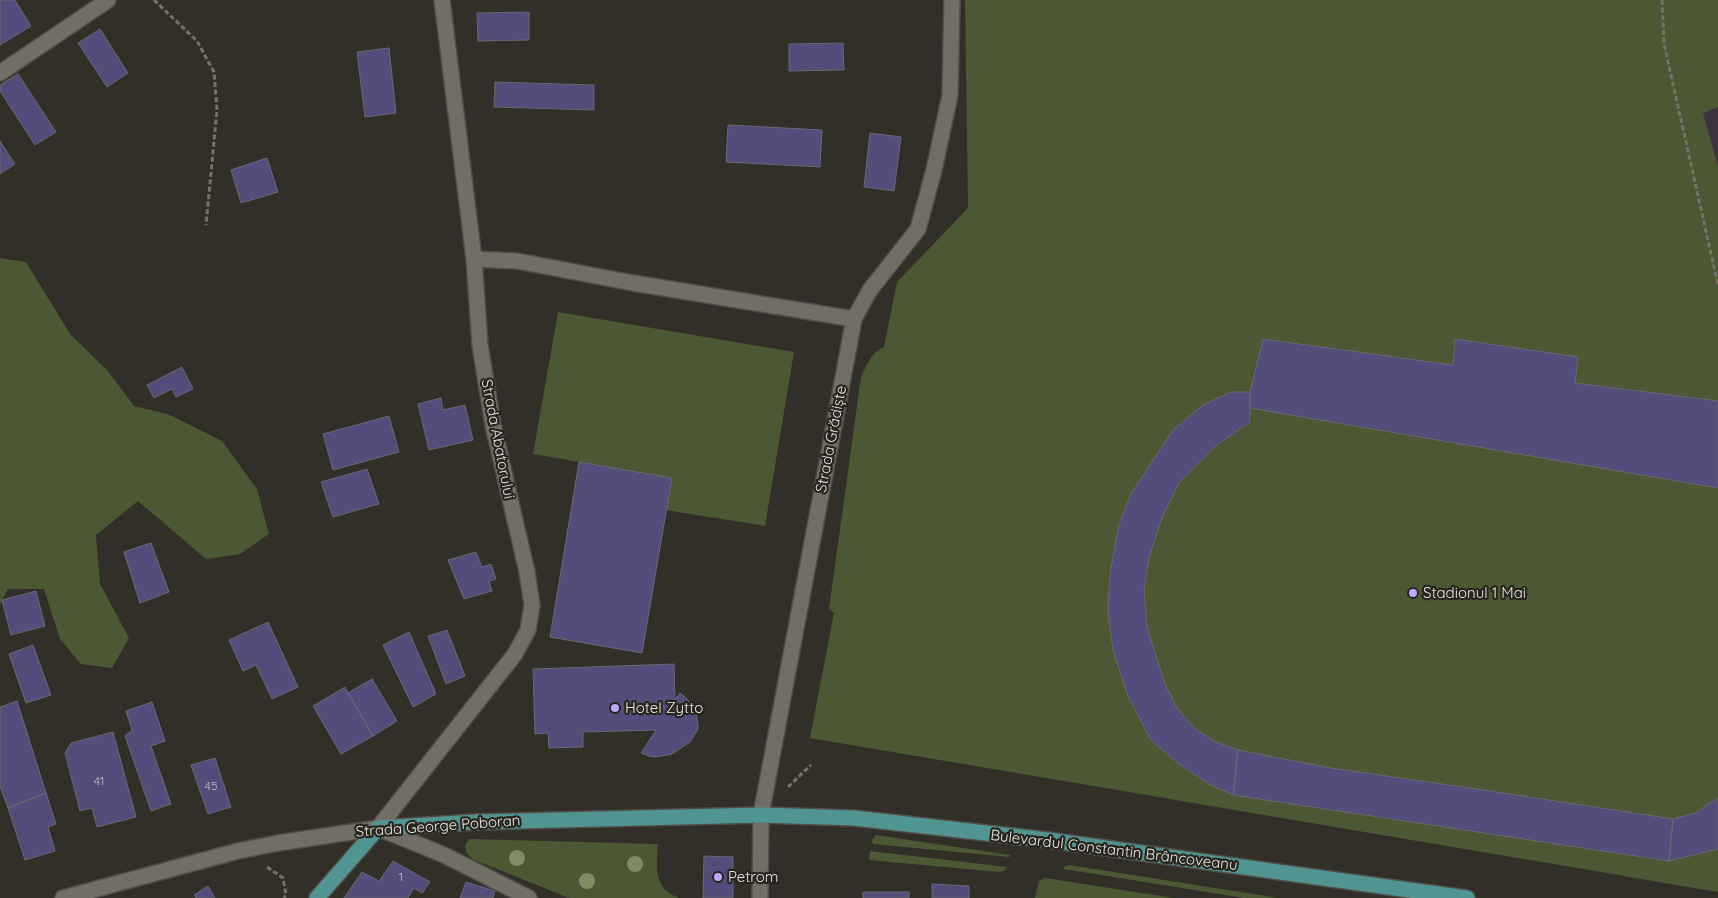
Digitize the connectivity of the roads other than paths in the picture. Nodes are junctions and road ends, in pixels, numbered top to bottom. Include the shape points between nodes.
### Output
1 (108, 0) edge
2 (442, 0) edge
3 (952, 0) edge
4 (0, 73) edge
5 (474, 259) junction
6 (854, 320) junction
7 (761, 815) junction
8 (378, 828) junction
9 (1381, 886) junction
10 (63, 898) edge
11 (317, 898) edge
12 (529, 898) edge
13 (760, 898) edge
14 (1391, 898) edge
15 (1467, 898) edge

1 - 4 street
2 - 5 street, Strada Abatorului
3 - 6 street, Strada Grădiște via 950,95 918,229 870,290
5 - 6 street via 517,262
5 - 8 street, Strada Abatorului via 480,345 493,425 532,605 528,630 515,654
6 - 7 street, Strada Grădiște
7 - 8 main road, Strada George Poboran via 476,822
7 - 9 main road, Bulevardul Constantin Brâncoveanu via 854,818 1038,839
7 - 13 street, Strada Grădiște
8 - 10 street, Strada George Poboran via 238,851
8 - 11 main road
8 - 12 street via 444,855
9 - 14 main road
9 - 15 main road, Bulevardul Constantin Brâncoveanu

